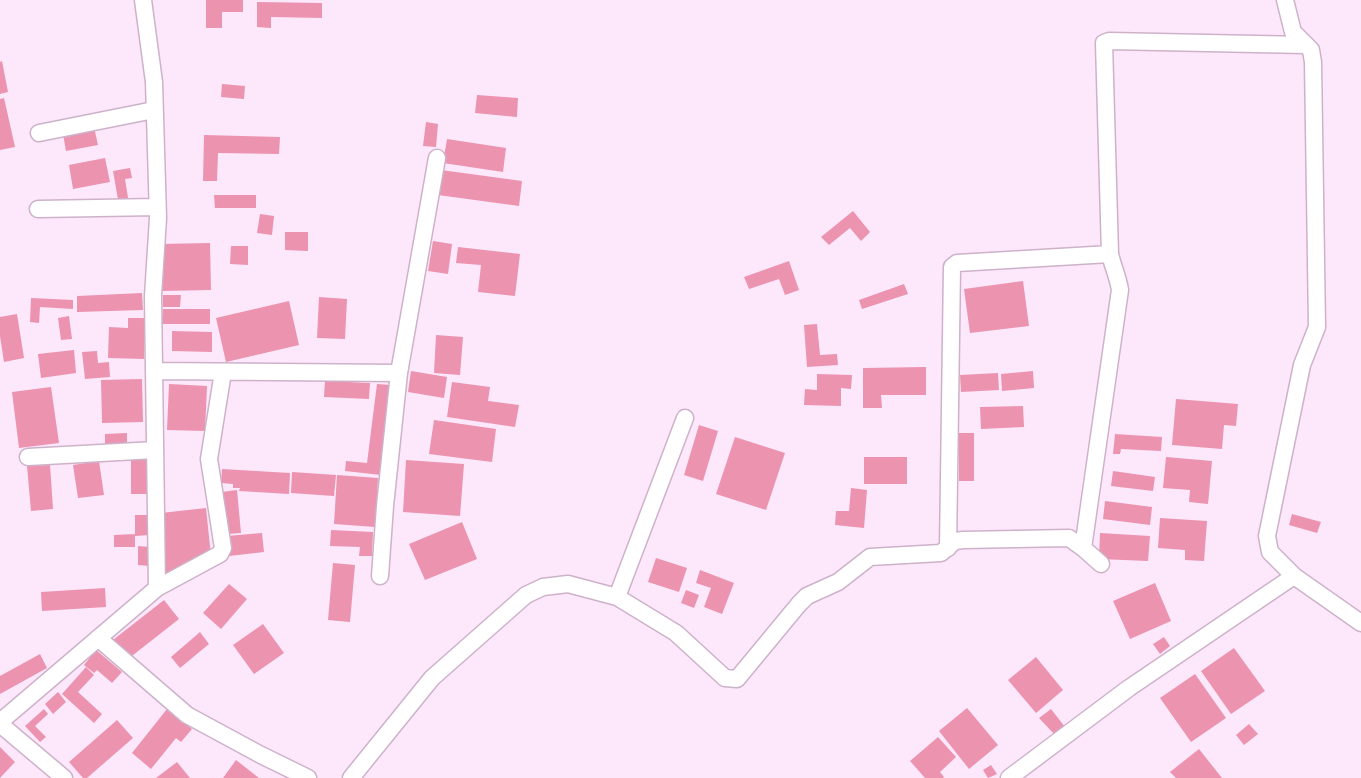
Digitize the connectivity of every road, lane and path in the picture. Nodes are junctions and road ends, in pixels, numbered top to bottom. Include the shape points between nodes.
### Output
1 (143, 0) edge
2 (1285, 0) edge
3 (1305, 46) junction
4 (154, 110) junction
5 (39, 133) dead end
6 (437, 158) dead end
7 (157, 207) junction
8 (38, 209) dead end
9 (1110, 254) junction
10 (154, 371) junction
11 (223, 372) junction
12 (400, 374) junction
13 (685, 418) dead end
14 (155, 450) junction
15 (28, 457) dead end
16 (948, 548) junction
17 (1083, 548) junction
18 (1101, 564) dead end
19 (380, 576) dead end
20 (1294, 576) junction
21 (157, 588) junction
22 (617, 597) junction
23 (1361, 623) edge
24 (98, 638) junction
25 (0, 723) edge
26 (64, 778) edge
27 (308, 778) edge
28 (351, 778) edge
29 (1010, 778) edge

1 - 4 street via 154,82
2 - 3 street via 1293,32
3 - 9 street via 1104,43
3 - 20 street via 1311,50 1313,62 1317,327 1302,366 1267,536 1270,552
4 - 5 street
4 - 7 street
6 - 12 street
7 - 8 street
7 - 10 street
9 - 16 street via 958,263 952,267
9 - 17 street via 1120,290
10 - 11 street
10 - 14 street
11 - 12 street
11 - 21 street via 209,459 222,548 220,554
12 - 19 street
13 - 22 street
14 - 15 street
14 - 21 street
16 - 17 street via 955,541 963,540 1068,538
16 - 22 street via 929,555 870,557 838,582 807,596 737,679 725,678 676,633
17 - 18 street
20 - 23 street
20 - 29 street via 1129,688
21 - 24 street
22 - 28 street via 568,584 543,586 526,595 432,678
24 - 25 street
24 - 27 street via 187,715
25 - 26 street

